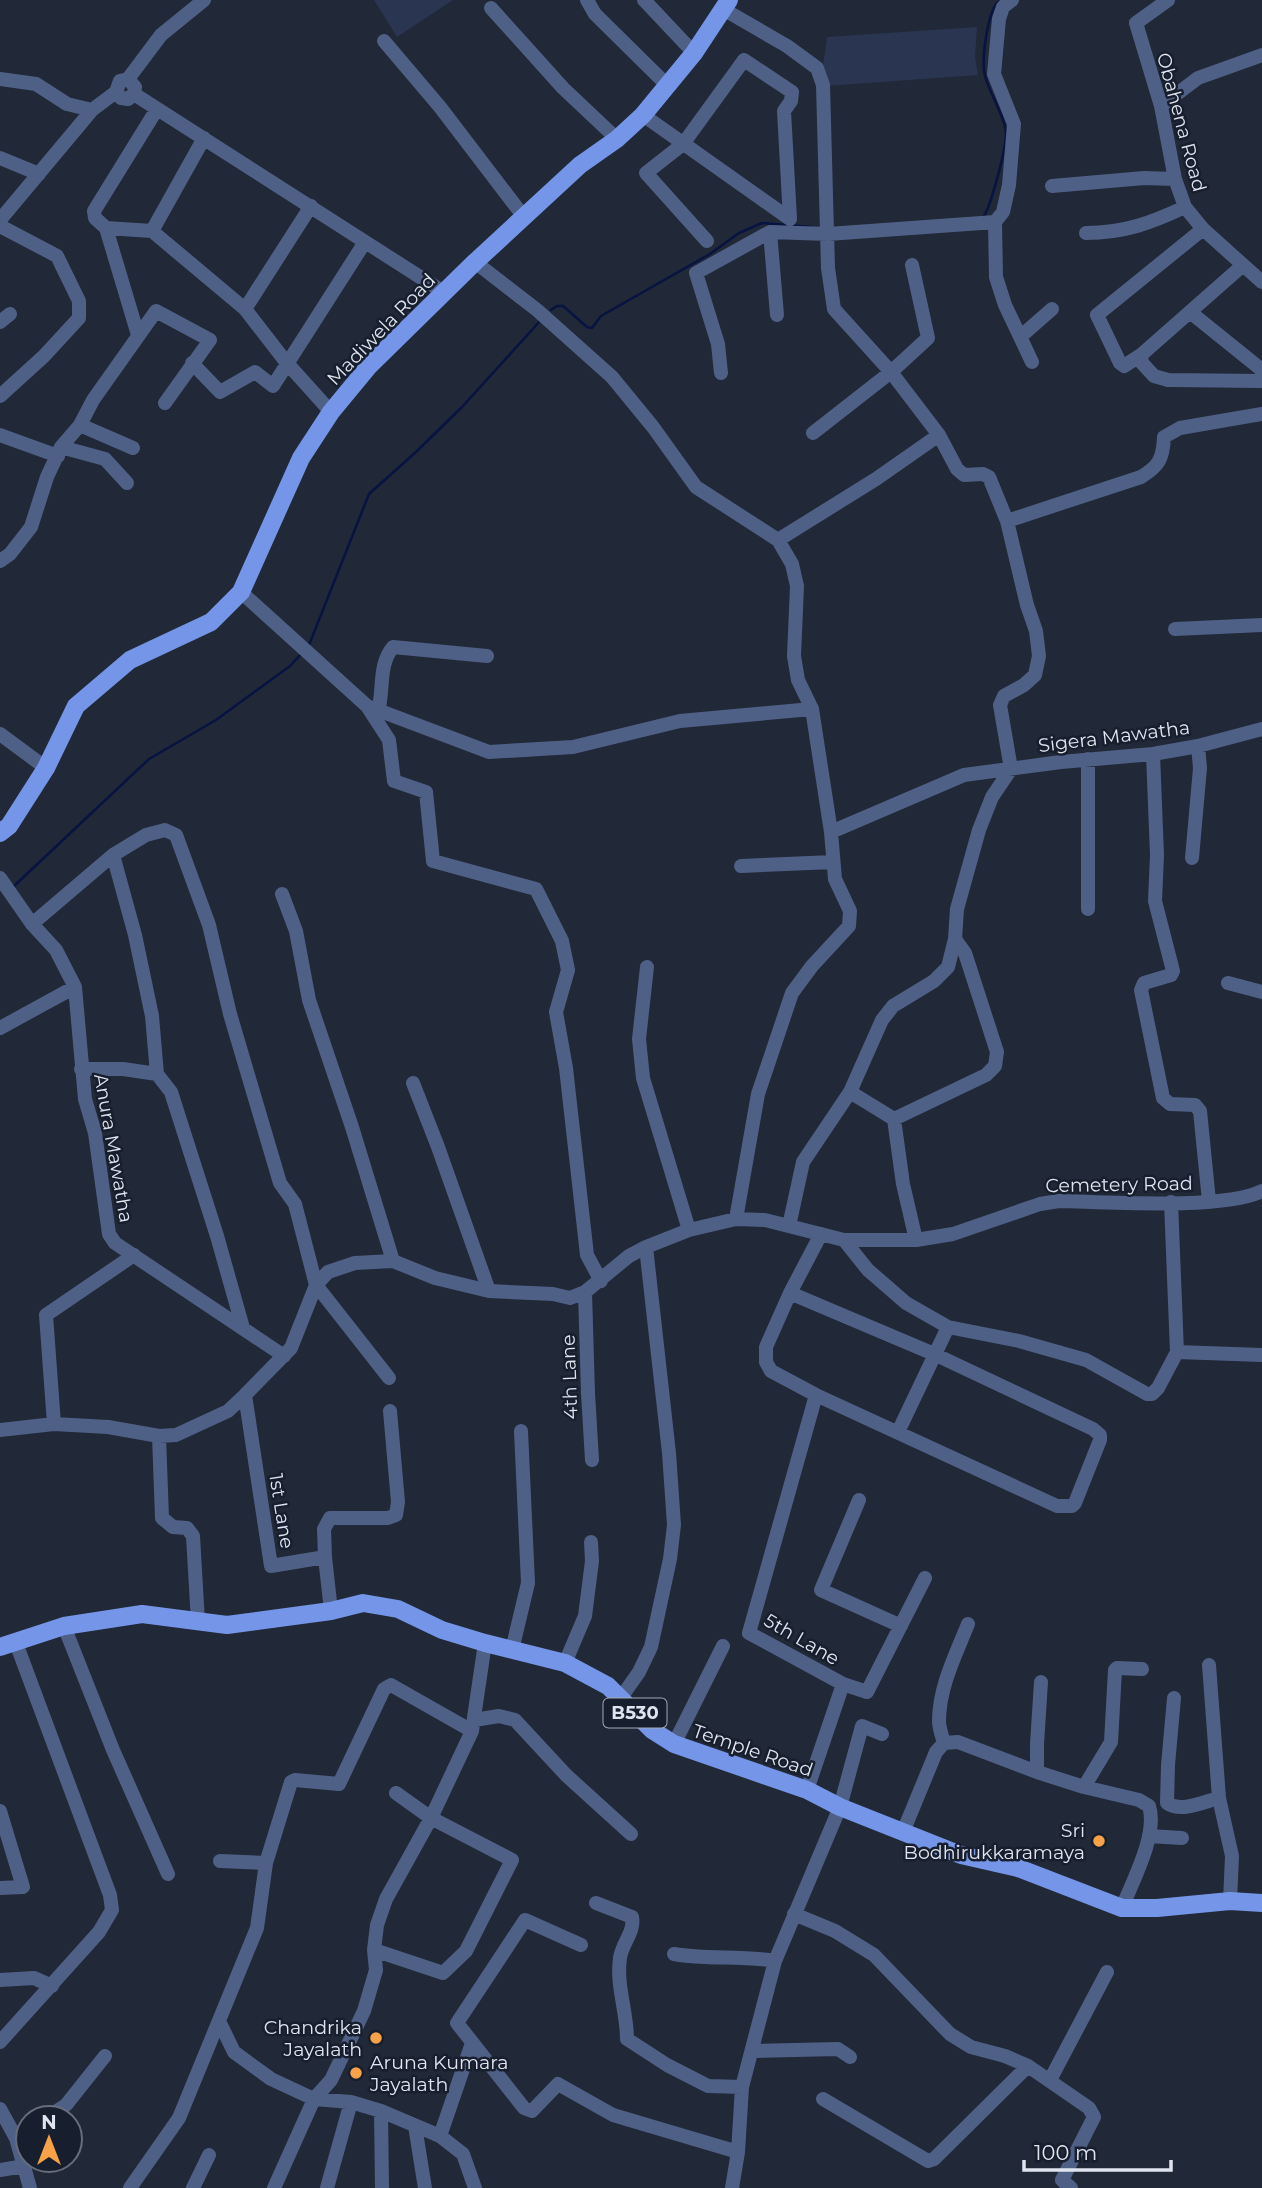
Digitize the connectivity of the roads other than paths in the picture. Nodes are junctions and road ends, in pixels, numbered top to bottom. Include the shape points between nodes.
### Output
1 (204, 0) edge
2 (587, 0) edge
3 (644, 0) edge
4 (1012, 0) edge
5 (1168, 0) edge
6 (726, 4) edge
7 (491, 8) dead end
8 (384, 41) dead end
9 (694, 53) junction
10 (1262, 55) edge
11 (0, 79) edge
12 (128, 79) junction
13 (667, 85) junction
14 (116, 92) junction
15 (134, 94) junction
16 (1161, 106) junction
17 (157, 109) junction
18 (92, 110) junction
19 (643, 115) junction
20 (204, 138) junction
21 (617, 139) junction
22 (683, 144) junction
23 (0, 158) edge
24 (39, 174) junction
25 (1174, 178) junction
26 (1052, 186) dead end
27 (311, 206) junction
28 (1185, 207) junction
29 (524, 217) junction
30 (0, 220) edge
31 (995, 222) junction
32 (0, 226) edge
33 (106, 228) junction
34 (828, 229) junction
35 (1203, 229) junction
36 (152, 231) junction
37 (770, 232) junction
38 (1086, 233) dead end
39 (365, 242) junction
40 (707, 242) dead end
41 (475, 261) junction
42 (912, 265) dead end
43 (1242, 266) junction
44 (1262, 282) edge
45 (445, 293) junction
46 (245, 309) junction
47 (1052, 309) dead end
48 (1190, 312) junction
49 (778, 315) dead end
50 (138, 335) junction
51 (1020, 337) junction
52 (1141, 355) junction
53 (286, 362) junction
54 (1032, 362) dead end
55 (192, 363) junction
56 (1262, 370) edge
57 (891, 372) junction
58 (721, 373) dead end
59 (1262, 381) edge
60 (0, 396) edge
61 (165, 403) dead end
62 (331, 412) junction
63 (1262, 414) edge
64 (80, 425) junction
65 (813, 433) dead end
66 (0, 435) edge
67 (939, 435) junction
68 (133, 448) dead end
69 (60, 451) junction
70 (127, 483) dead end
71 (1007, 521) junction
72 (778, 540) junction
73 (0, 561) edge
74 (241, 592) junction
75 (1262, 625) edge
76 (1175, 629) dead end
77 (488, 656) dead end
78 (373, 709) junction
79 (812, 709) junction
80 (1262, 729) edge
81 (0, 734) edge
82 (1198, 746) junction
83 (1153, 754) junction
84 (1088, 759) junction
85 (46, 768) junction
86 (1011, 769) junction
87 (3, 826) edge
88 (831, 832) junction
89 (113, 855) junction
90 (1192, 858) dead end
91 (833, 862) junction
92 (741, 866) dead end
93 (0, 878) edge
94 (282, 894) dead end
95 (1088, 909) dead end
96 (33, 924) junction
97 (955, 939) junction
98 (647, 967) dead end
99 (1228, 983) dead end
100 (75, 987) junction
101 (1262, 992) edge
102 (0, 1028) edge
103 (81, 1069) junction
104 (157, 1074) junction
105 (413, 1083) dead end
106 (850, 1092) junction
107 (894, 1119) junction
108 (1262, 1191) edge
109 (1209, 1201) junction
110 (1171, 1202) junction
111 (736, 1219) junction
112 (789, 1226) junction
113 (689, 1230) junction
114 (821, 1234) junction
115 (844, 1240) junction
116 (916, 1240) junction
117 (646, 1247) junction
118 (134, 1255) junction
119 (393, 1261) junction
120 (601, 1281) junction
121 (316, 1285) junction
122 (489, 1291) junction
123 (585, 1292) junction
124 (790, 1293) junction
125 (948, 1327) junction
126 (243, 1328) junction
127 (1177, 1352) junction
128 (934, 1354) junction
129 (1262, 1355) edge
130 (284, 1356) junction
131 (389, 1378) dead end
132 (245, 1395) junction
133 (816, 1395) junction
134 (390, 1410) dead end
135 (54, 1424) junction
136 (0, 1430) edge
137 (522, 1431) dead end
138 (898, 1432) junction
139 (159, 1436) junction
140 (592, 1460) dead end
141 (859, 1500) dead end
142 (591, 1542) dead end
143 (325, 1557) junction
144 (925, 1578) dead end
145 (331, 1611) junction
146 (198, 1622) junction
147 (968, 1625) dead end
148 (64, 1626) junction
149 (901, 1626) junction
150 (485, 1643) junction
151 (8, 1645) edge
152 (723, 1646) dead end
153 (512, 1650) junction
154 (565, 1663) junction
155 (1209, 1665) dead end
156 (1142, 1669) dead end
157 (1041, 1682) dead end
158 (843, 1684) junction
159 (1174, 1698) dead end
160 (620, 1699) junction
161 (473, 1725) junction
162 (882, 1734) dead end
163 (944, 1742) junction
164 (674, 1744) junction
165 (1037, 1772) junction
166 (1084, 1787) junction
167 (807, 1790) junction
168 (396, 1793) dead end
169 (1219, 1798) junction
170 (840, 1807) junction
171 (0, 1811) edge
172 (430, 1818) junction
173 (903, 1832) junction
174 (631, 1834) dead end
175 (1149, 1836) junction
176 (1182, 1838) dead end
177 (220, 1861) dead end
178 (266, 1863) junction
179 (168, 1874) dead end
180 (0, 1888) edge
181 (1230, 1901) junction
182 (596, 1903) dead end
183 (1262, 1903) edge
184 (1122, 1908) junction
185 (794, 1914) junction
186 (581, 1945) dead end
187 (374, 1950) junction
188 (674, 1954) dead end
189 (775, 1961) junction
190 (1107, 1972) dead end
191 (0, 1980) edge
192 (52, 1986) junction
193 (219, 2021) junction
194 (0, 2042) edge
195 (472, 2043) junction
196 (752, 2051) junction
197 (105, 2056) dead end
198 (850, 2057) dead end
199 (1028, 2066) junction
200 (1050, 2080) junction
201 (742, 2087) junction
202 (314, 2099) junction
203 (823, 2099) dead end
204 (351, 2102) junction
205 (67, 2104) edge
206 (0, 2109) edge
207 (381, 2111) junction
208 (14, 2125) edge
209 (415, 2126) junction
210 (440, 2136) junction
211 (738, 2152) junction
212 (209, 2155) dead end
213 (130, 2188) edge
214 (194, 2188) edge
215 (274, 2188) edge
216 (327, 2188) edge
217 (382, 2188) edge
218 (425, 2188) edge
219 (475, 2188) edge
220 (732, 2188) edge
221 (1071, 2188) edge

1 - 12 street via 161,34
2 - 13 street via 595,14
3 - 9 street
4 - 31 street via 999,19 994,74 1014,124 1009,185 1003,212
5 - 16 street, Obahena Road via 1136,23
6 - 9 main road, Madiwela Road
6 - 34 street via 817,68 823,85
7 - 21 street via 563,88
8 - 29 street
9 - 13 main road, Madiwela Road
10 - 16 street via 1198,78
11 - 18 street via 36,84 67,104
12 - 14 street via 120,81
12 - 15 street via 134,83
13 - 19 main road, Madiwela Road
14 - 15 street via 125,99
14 - 18 street
15 - 17 street
16 - 25 street, Obahena Road
17 - 20 street
17 - 33 street via 94,211
18 - 24 street
19 - 21 main road, Madiwela Road
19 - 22 street
20 - 27 street
20 - 36 street
21 - 29 main road, Madiwela Road via 580,165
22 - 22 street via 705,159 790,219 784,111 792,92 744,60
22 - 40 street via 646,173
23 - 24 street
24 - 30 street
25 - 26 street
25 - 28 street, Obahena Road
27 - 39 street
27 - 46 street
28 - 35 street, Obahena Road
28 - 38 street via 1154,222 1112,233
29 - 41 main road, Madiwela Road
31 - 34 street
31 - 51 street via 996,277
32 - 60 street via 57,257 79,301 79,318
33 - 36 street
33 - 50 street
34 - 37 street
34 - 57 street via 834,309
35 - 43 street, Obahena Road
35 - 52 street via 1097,315 1120,363 1124,366
36 - 46 street
37 - 49 street
37 - 58 street via 696,273 718,344
39 - 45 street
39 - 53 street
41 - 45 main road, Madiwela Road
41 - 72 street via 612,377 696,486
42 - 57 street via 928,338
43 - 44 street, Obahena Road
43 - 48 street
45 - 62 main road, Madiwela Road via 369,366
46 - 53 street
47 - 51 street
48 - 52 street
48 - 56 street
50 - 55 street via 156,311 209,340
50 - 64 street
51 - 54 street
52 - 59 street via 1154,376 1168,380
53 - 55 street via 272,386 255,372 220,393
53 - 62 street
55 - 61 street
57 - 65 street
57 - 67 street
62 - 74 main road, Madiwela Road via 301,458
63 - 71 street via 1180,428 1164,437 1156,468 1141,477
64 - 68 street
64 - 69 street
66 - 69 street
67 - 71 street via 964,475 989,477
67 - 72 street
69 - 70 street via 105,459
69 - 73 street via 31,527
71 - 86 street via 1039,656 1035,675 1004,696 1000,705
72 - 79 street via 792,564 797,586 794,656 798,680
74 - 78 street
74 - 85 main road, Madiwela Road via 211,622 130,660 76,706
75 - 76 street
77 - 78 street via 393,647 384,658 383,694
78 - 79 street via 489,752 573,747 680,721
78 - 120 street via 389,740 394,781 426,792 433,861 536,889 562,941 568,970 555,1012 566,1068 587,1255
79 - 88 street
80 - 82 street, Sigera Mawatha
81 - 85 street
82 - 83 street, Sigera Mawatha
82 - 90 street
83 - 84 street, Sigera Mawatha
83 - 109 street via 1155,901 1173,971 1144,983 1141,990 1163,1098 1170,1104 1195,1105 1200,1111
84 - 86 street, Sigera Mawatha
84 - 95 street
85 - 87 main road, Madiwela Road
86 - 88 street, Sigera Mawatha via 964,775
86 - 97 street via 992,797 979,830 957,909
88 - 91 street
89 - 96 street
89 - 104 street via 149,1003
89 - 121 street via 146,835 165,830 176,835 209,925 280,1183 295,1204
91 - 92 street
91 - 111 street via 850,911 849,926 792,993 758,1094
93 - 96 street, Anura Mawatha
94 - 119 street via 296,930 309,1000
96 - 100 street, Anura Mawatha via 56,950
97 - 106 street via 948,967 893,1006 882,1020
97 - 107 street via 965,953 997,1052 995,1066 986,1075
98 - 113 street via 639,1039 643,1078
99 - 101 street
100 - 102 street
100 - 103 street, Anura Mawatha
103 - 104 street
103 - 118 street, Anura Mawatha via 109,1234
104 - 126 street via 171,1092
105 - 122 street
106 - 107 street
106 - 112 street via 803,1162
107 - 116 street
108 - 109 street, Cemetery Road
109 - 110 street, Cemetery Road
110 - 116 street, Cemetery Road via 1040,1203 953,1234
110 - 127 street
111 - 112 street, Cemetery Road
111 - 113 street, Cemetery Road
112 - 114 street, Cemetery Road
113 - 117 street, Cemetery Road
114 - 115 street, Cemetery Road
114 - 124 street
115 - 116 street, Cemetery Road
115 - 125 street via 868,1270 906,1303
117 - 120 street, Cemetery Road
117 - 160 street via 674,1525 652,1647
118 - 126 street, Anura Mawatha
118 - 135 street via 46,1315
119 - 121 street via 328,1272
119 - 122 street via 435,1279
120 - 123 street, Cemetery Road
121 - 130 street
121 - 131 street
122 - 123 street via 570,1298
123 - 140 street, 4th Lane
124 - 128 street
124 - 133 street via 766,1347 766,1362 771,1371
125 - 127 street via 1086,1360 1147,1394 1158,1388
125 - 128 street
126 - 130 street, Anura Mawatha
127 - 129 street
128 - 138 street
128 - 138 street via 1100,1435 1075,1503 1057,1506
130 - 132 street
132 - 139 street via 218,1416 176,1435
132 - 143 street, 1st Lane via 271,1566
133 - 138 street
133 - 158 street, 5th Lane via 749,1633
134 - 143 street via 396,1515 330,1518 324,1529
135 - 136 street
135 - 139 street
137 - 153 street via 528,1583
139 - 146 street via 162,1518 173,1527 187,1528 193,1536
141 - 149 street via 821,1590
142 - 154 street via 585,1616
143 - 145 street, 1st Lane
144 - 149 street, 5th Lane
145 - 146 main road, Temple Road / B530 via 227,1625
145 - 150 main road, Temple Road / B530 via 363,1603 398,1609 442,1630
146 - 148 main road, Temple Road / B530 via 142,1614
147 - 163 street via 943,1696 939,1721
148 - 151 main road, Temple Road / B530
148 - 179 street
149 - 158 street, 5th Lane via 867,1692
150 - 153 main road, Temple Road / B530
150 - 161 street
151 - 192 street via 110,1895 112,1910
152 - 164 street
153 - 154 main road, Temple Road / B530
154 - 160 main road, Temple Road / B530 via 608,1686
155 - 169 street
156 - 166 street via 1115,1670 1111,1742
157 - 165 street
158 - 167 street
159 - 169 street via 1167,1803 1186,1807
160 - 164 main road, Temple Road / B530
161 - 172 street
161 - 174 street via 499,1716 515,1720
161 - 178 street via 391,1685 384,1689 339,1784 291,1782
162 - 170 street via 862,1726
163 - 165 street via 958,1742
163 - 173 street
164 - 167 main road, Temple Road / B530
165 - 166 street
166 - 175 street via 1149,1806
167 - 170 main road, Temple Road / B530
168 - 172 street
169 - 181 street via 1232,1856
170 - 173 main road, Temple Road / B530
170 - 185 street
171 - 180 street via 23,1887
172 - 187 street via 386,1899
172 - 187 street via 512,1860 466,1951 443,1973
173 - 184 main road, Temple Road / B530 via 961,1855 1018,1868
175 - 176 street
175 - 184 street
177 - 178 street
178 - 193 street via 257,1928
181 - 183 main road, Temple Road / B530
181 - 184 main road, Temple Road / B530
182 - 201 street via 632,1917 634,1925 620,1955 627,2039 708,2086
185 - 189 street
185 - 199 street via 835,1931 874,1955 950,2034 971,2047
186 - 195 street via 525,1920 457,2023
187 - 202 street via 376,1970 364,2011 331,2080
188 - 189 street
189 - 196 street
190 - 200 street
191 - 192 street via 34,1978
192 - 194 street
193 - 202 street via 234,2052 271,2079
193 - 213 street via 179,2118
195 - 210 street
195 - 211 street via 524,2108 532,2111 558,2084 613,2115
196 - 198 street via 838,2049
196 - 201 street
197 - 205 street
199 - 200 street
199 - 203 street via 928,2161
200 - 221 street via 1090,2108 1094,2117 1062,2180
201 - 211 street
202 - 204 street
202 - 215 street
204 - 207 street
204 - 216 street
206 - 208 street
207 - 209 street
207 - 217 street
209 - 210 street
209 - 218 street
210 - 219 street via 463,2154
211 - 220 street
212 - 214 street

